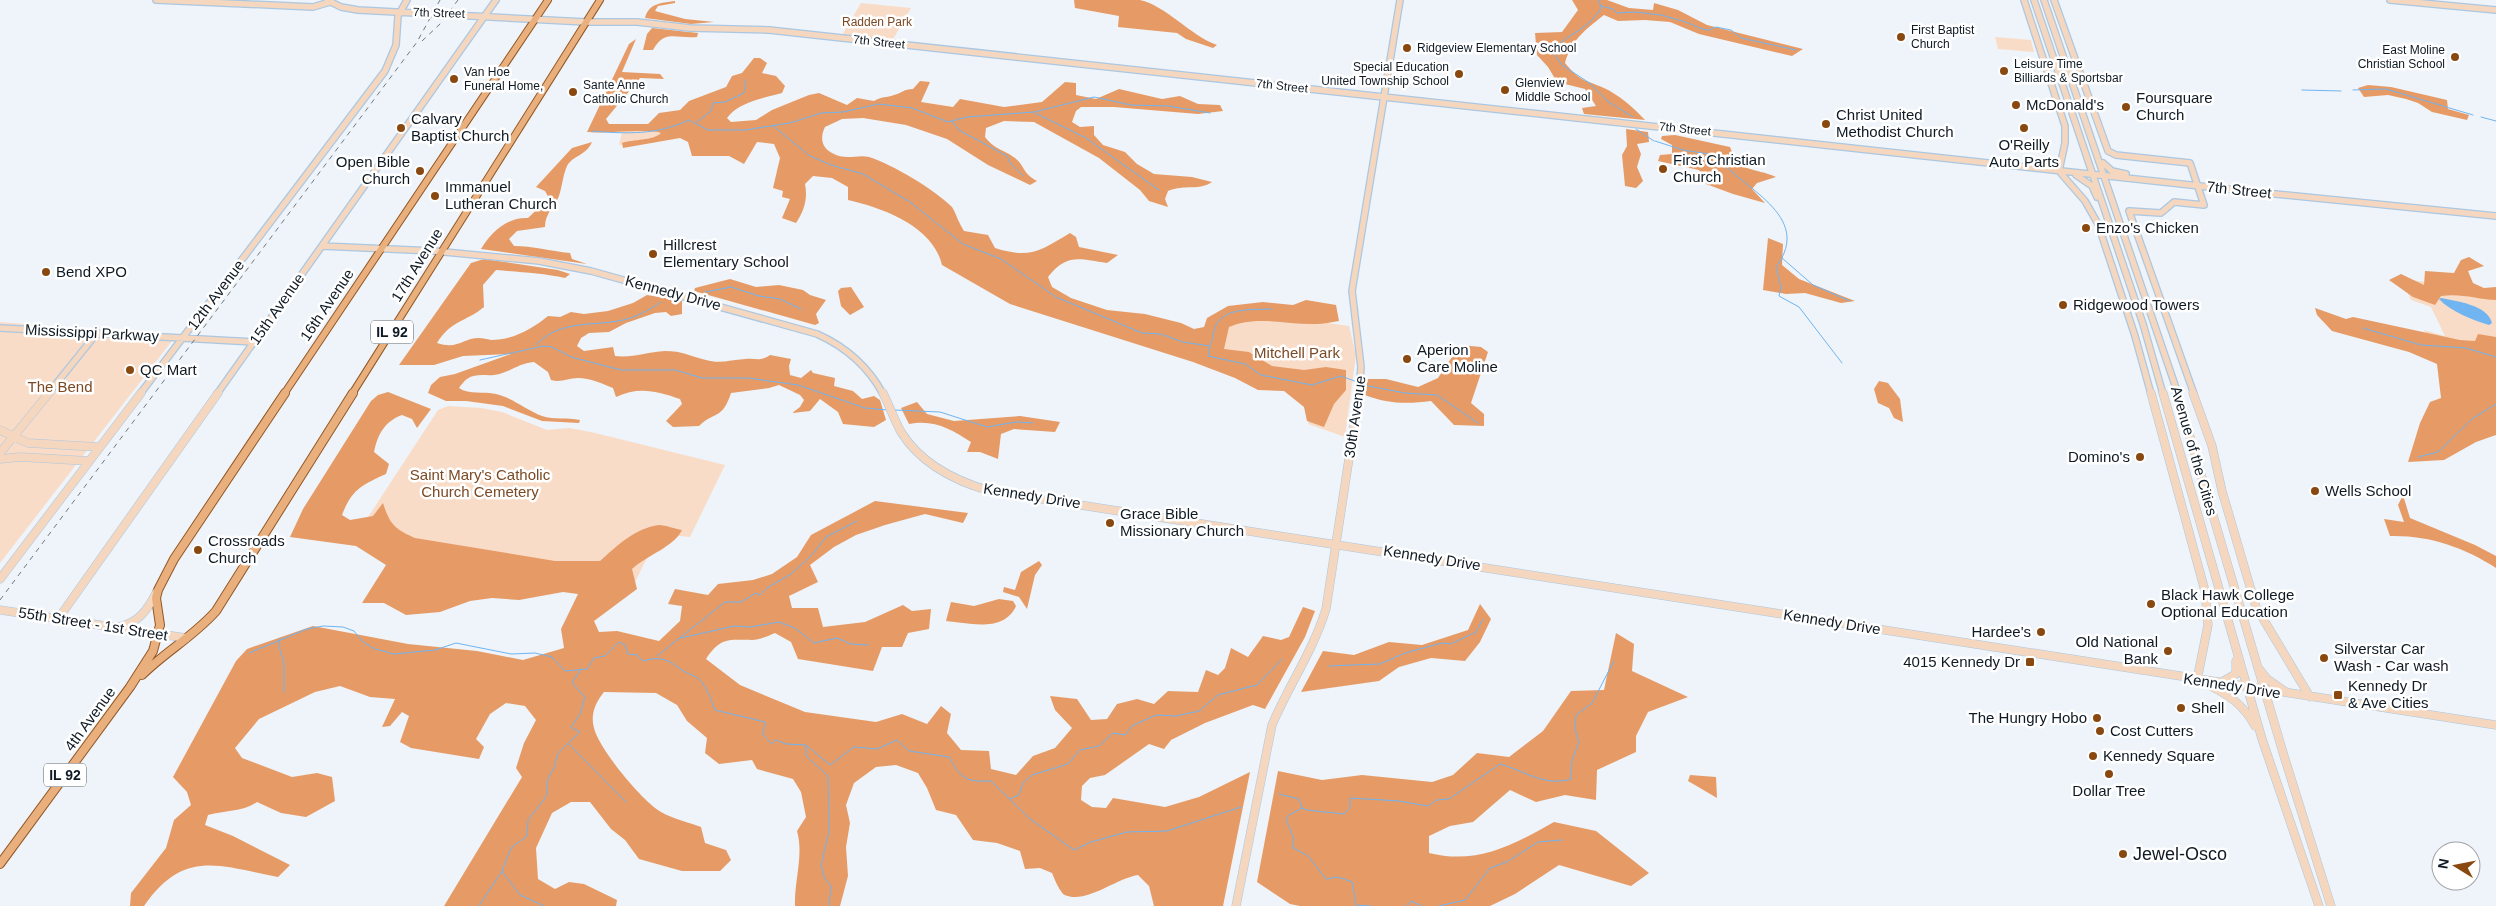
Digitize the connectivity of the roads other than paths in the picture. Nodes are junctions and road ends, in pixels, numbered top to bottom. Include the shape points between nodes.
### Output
1 (156, 0) edge
2 (408, 0) edge
3 (496, 0) edge
4 (548, 0) edge
5 (600, 0) edge
6 (1400, 0) edge
7 (2024, 0) edge
8 (2034, 0) edge
9 (2044, 0) edge
10 (2054, 0) edge
11 (2390, 0) edge
12 (329, 1) edge
13 (2496, 10) edge
14 (401, 11) junction
15 (485, 15) junction
16 (537, 17) junction
17 (587, 20) junction
18 (1384, 96) junction
19 (2075, 122) junction
20 (2099, 157) junction
21 (2073, 169) junction
22 (2060, 170) junction
23 (2093, 173) junction
24 (2105, 174) junction
25 (2136, 176) junction
26 (2127, 178) junction
27 (2198, 184) junction
28 (2496, 214) edge
29 (2123, 226) junction
30 (322, 246) junction
31 (2118, 247) junction
32 (381, 249) junction
33 (441, 252) junction
34 (0, 328) edge
35 (97, 333) junction
36 (184, 337) junction
37 (254, 342) junction
38 (0, 430) edge
39 (14, 436) junction
40 (99, 447) junction
41 (0, 453) edge
42 (0, 459) edge
43 (88, 461) junction
44 (1336, 542) junction
45 (2216, 576) junction
46 (0, 579) edge
47 (158, 590) junction
48 (0, 610) edge
49 (58, 619) junction
50 (110, 627) junction
51 (159, 634) junction
52 (186, 638) junction
53 (2257, 664) junction
54 (2197, 680) junction
55 (2219, 683) junction
56 (130, 687) junction
57 (2248, 688) junction
58 (2264, 690) junction
59 (2288, 694) junction
60 (2310, 697) junction
61 (2496, 725) edge
62 (2265, 748) junction
63 (0, 864) edge
64 (1236, 906) edge
65 (2319, 906) edge
66 (2331, 906) edge

1 - 12 street, 7th Street via 313,7
2 - 14 street, 12th Avenue
3 - 15 street, 15th Avenue
4 - 16 main road, 16th Avenue / IL 92
5 - 17 main road, 17th Avenue / IL 92
6 - 18 street, 30th Avenue
7 - 22 street via 2065,126
8 - 19 street, Avenue of the Cities
9 - 20 street, Avenue of the Cities
10 - 27 street via 2107,149 2116,155 2190,163
11 - 13 street
12 - 14 street, 7th Street via 358,10
14 - 15 street, 7th Street
14 - 36 street, 12th Avenue via 396,25 397,41 385,71
15 - 16 street, 7th Street
15 - 30 street, 15th Avenue
16 - 17 street, 7th Street
16 - 32 main road, 16th Avenue / IL 92
17 - 18 street, 7th Street via 769,30
17 - 33 main road, 17th Avenue / IL 92
18 - 22 street, 7th Street
18 - 44 street, 30th Avenue via 1352,291 1362,366
19 - 21 street via 2086,162 2084,168
19 - 23 street, Avenue of the Cities
20 - 24 street, Avenue of the Cities
20 - 25 street via 2112,171
21 - 22 street, 7th Street
21 - 23 street, 7th Street
22 - 23 street, 7th Street
22 - 31 street via 2079,176 2092,186
22 - 54 street, Avenue of the Cities via 2085,201 2098,224 2132,328 2198,565 2208,616
23 - 24 street, 7th Street
23 - 31 street, Avenue of the Cities
24 - 25 street, 7th Street
24 - 26 street, 7th Street
24 - 29 street, Avenue of the Cities
25 - 27 street, 7th Street
26 - 27 street, 7th Street
26 - 29 street via 2112,185
27 - 28 street, 7th Street
27 - 60 street, Avenue of the Cities via 2204,205 2176,202 2161,213 2129,211 2212,446 2256,607
29 - 53 street, Avenue of the Cities via 2167,358
30 - 32 street, Kennedy Drive
30 - 37 street, 15th Avenue
31 - 45 street, Avenue of the Cities
32 - 33 street, Kennedy Drive
32 - 47 main road, 16th Avenue / IL 92 via 174,559
33 - 44 street, Kennedy Drive via 509,257 573,267 817,334 840,346 871,374 900,430 923,458 948,476 983,489
33 - 52 main road, 17th Avenue / IL 92 via 219,606 201,628
34 - 35 street, Mississippi Parkway
35 - 36 street, Mississippi Parkway
35 - 39 street
36 - 37 street, Mississippi Parkway
36 - 40 street, 12th Avenue
37 - 49 street, 15th Avenue
38 - 39 street
39 - 40 street via 28,443
39 - 41 street
40 - 43 street, 12th Avenue
42 - 43 street via 20,456
43 - 46 street, 12th Avenue
44 - 54 street, Kennedy Drive
44 - 64 street, 30th Avenue via 1323,621 1272,726
45 - 55 street via 2237,669 2234,676
45 - 57 street, Avenue of the Cities
47 - 50 street via 139,619 127,626
47 - 51 main road, 16th Avenue / IL 92
48 - 49 street, 55th Street - 1st Street
49 - 50 street, 55th Street - 1st Street
50 - 51 street, 55th Street - 1st Street
51 - 52 street, 55th Street - 1st Street
51 - 56 main road, 4th Avenue / IL 92 via 153,651
52 - 56 main road, 4th Avenue / IL 92 via 162,655
53 - 58 street, Avenue of the Cities
53 - 59 street via 2267,679
54 - 55 street, Kennedy Drive
54 - 62 street via 2233,697 2245,708
55 - 57 street, Kennedy Drive
56 - 63 main road, 4th Avenue / IL 92
57 - 58 street, Kennedy Drive
57 - 62 street, Avenue of the Cities
58 - 59 street, Kennedy Drive
58 - 66 street, Avenue of the Cities
59 - 60 street, Kennedy Drive
60 - 61 street, Kennedy Drive
62 - 65 street, Avenue of the Cities

